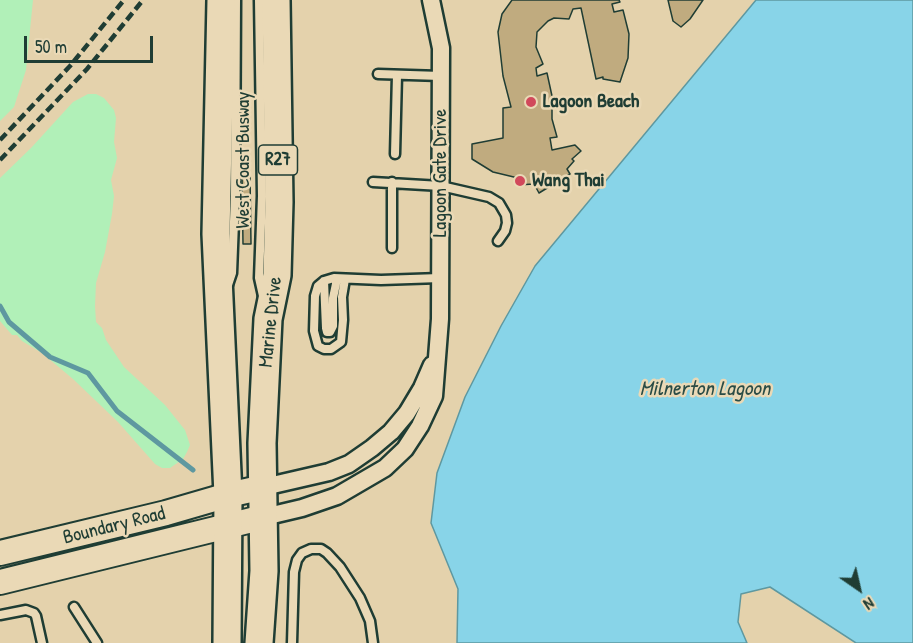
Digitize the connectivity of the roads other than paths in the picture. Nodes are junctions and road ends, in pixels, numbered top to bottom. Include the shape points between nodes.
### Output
1 (221, 0) edge
2 (236, 0) edge
3 (259, 0) edge
4 (276, 0) edge
5 (431, 0) edge
6 (378, 74) dead end
7 (396, 75) junction
8 (441, 76) junction
9 (395, 154) dead end
10 (373, 182) dead end
11 (392, 182) junction
12 (441, 186) junction
13 (498, 241) dead end
14 (392, 248) dead end
15 (440, 278) junction
16 (341, 279) junction
17 (324, 281) junction
18 (220, 312) junction
19 (268, 319) junction
20 (439, 348) junction
21 (264, 487) junction
22 (228, 495) junction
23 (264, 517) junction
24 (228, 525) junction
25 (0, 553) edge
26 (0, 582) edge
27 (74, 607) dead end
28 (0, 615) edge
29 (42, 643) edge
30 (97, 643) edge
31 (227, 643) edge
32 (260, 643) edge
33 (292, 643) edge
34 (373, 643) edge

1 - 18 main road via 216,234
2 - 18 lane, West Coast Busway via 232,273
3 - 19 lane, West Coast Busway via 259,278
4 - 19 main road, Marine Drive / R27 via 278,264
5 - 8 street, Lagoon Gate Drive via 439,33
6 - 7 lane
7 - 8 lane
7 - 9 lane
8 - 12 street, Lagoon Gate Drive
10 - 11 lane
11 - 12 lane
11 - 14 lane
12 - 13 lane via 500,203 507,223
12 - 15 street, Lagoon Gate Drive
15 - 16 lane
15 - 20 street, Lagoon Gate Drive
16 - 17 lane
16 - 17 lane via 333,298 330,332 326,328
16 - 17 lane via 343,336 338,346 331,349 318,346 314,331 315,296
18 - 22 main road
19 - 21 main road, Marine Drive / R27 via 262,443
20 - 21 street, Lagoon Gate Drive via 407,413 372,448 329,472
20 - 23 street, Lagoon Gate Drive via 434,396 405,449 385,468 337,496
21 - 22 main road, Lagoon Gate Drive
21 - 23 main road, Marine Drive / R27
22 - 24 main road
22 - 25 main road, Boundary Road
23 - 24 main road, Lagoon Gate Drive
23 - 32 main road, Marine Drive / R27
24 - 26 main road, Boundary Road
24 - 31 main road
27 - 30 lane
28 - 29 lane via 26,610 34,613
33 - 34 lane via 294,572 302,553 311,549 321,549 340,567 370,621

